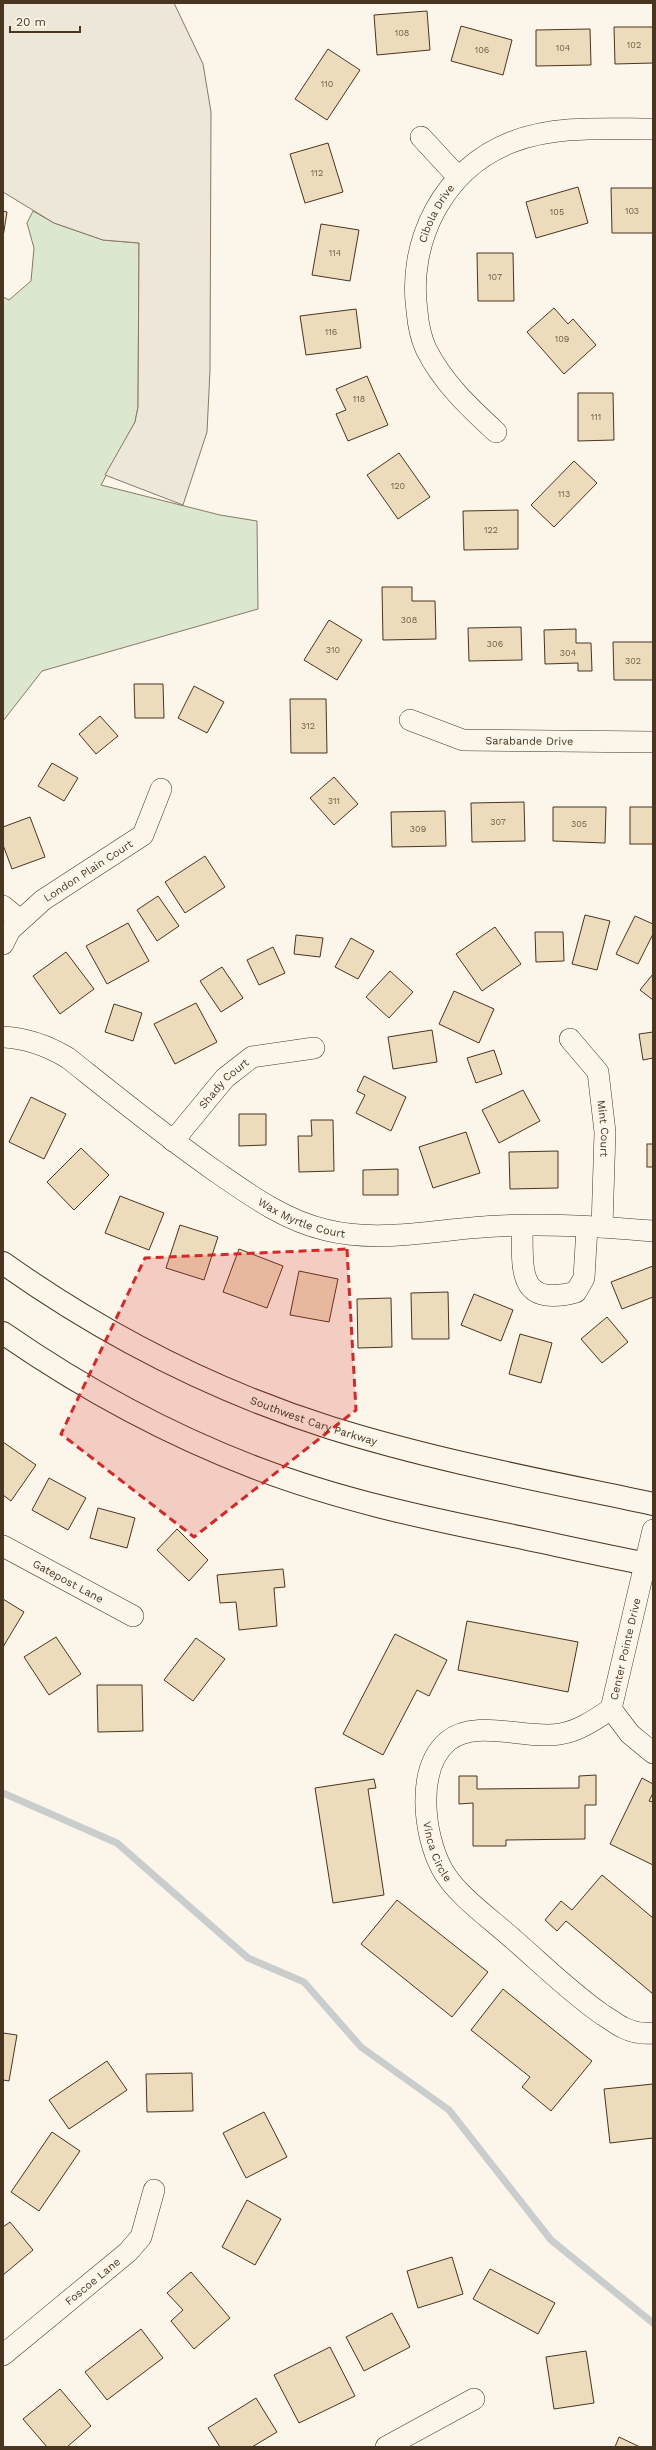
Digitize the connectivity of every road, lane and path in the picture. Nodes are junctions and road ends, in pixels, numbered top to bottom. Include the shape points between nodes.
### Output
1 (653, 129) edge
2 (422, 137) dead end
3 (458, 178) junction
4 (496, 432) dead end
5 (410, 720) dead end
6 (653, 742) edge
7 (160, 789) dead end
8 (3, 906) edge
9 (20, 920) junction
10 (3, 944) edge
11 (3, 1036) edge
12 (570, 1039) dead end
13 (314, 1048) dead end
14 (173, 1142) junction
15 (522, 1226) junction
16 (594, 1227) junction
17 (653, 1231) edge
18 (3, 1263) edge
19 (3, 1333) edge
20 (653, 1504) edge
21 (653, 1530) edge
22 (3, 1546) edge
23 (648, 1564) edge
24 (133, 1616) dead end
25 (611, 1709) junction
26 (653, 1753) edge
27 (653, 2033) edge
28 (154, 2190) dead end
29 (3, 2355) edge
30 (474, 2399) dead end
31 (386, 2447) edge

1 - 3 street, Cibola Drive via 571,129 544,133 505,145 481,158
2 - 3 street
3 - 4 street, Cibola Drive via 440,200 423,236 415,265 414,293 426,348 440,373 458,396
5 - 6 street, Sarabande Drive via 463,740
7 - 9 street, London Plain Court via 143,835 43,900
8 - 9 street
9 - 10 street, London Plain Court via 10,930
11 - 14 street, Wax Myrtle Court via 53,1049 68,1058
12 - 16 street, Mint Court via 598,1072 605,1132
13 - 14 street, Shady Court via 252,1057 225,1078
14 - 15 street, Wax Myrtle Court via 258,1201 300,1222 326,1230 388,1235
15 - 16 street, Wax Myrtle Court
15 - 16 street, Mint Court via 524,1277 536,1290 557,1297 576,1292 584,1278
16 - 17 street, Wax Myrtle Court
18 - 20 main road, Southwest Cary Parkway via 77,1313 140,1348 233,1392 331,1428 440,1458
19 - 23 main road via 66,1374 153,1422 255,1468 438,1521
21 - 23 street, Center Pointe Drive
22 - 24 street, Gatepost Lane
23 - 25 street, Center Pointe Drive
25 - 26 street, Center Pointe Drive via 630,1734
25 - 27 street, Vinca Circle via 584,1726 561,1734 527,1736 490,1730 470,1732 448,1741 435,1758 429,1777 426,1820 431,1846 443,1870 466,1897 584,2002 623,2028 645,2034
28 - 29 street, Foscoe Lane via 141,2237 128,2252
30 - 31 street

